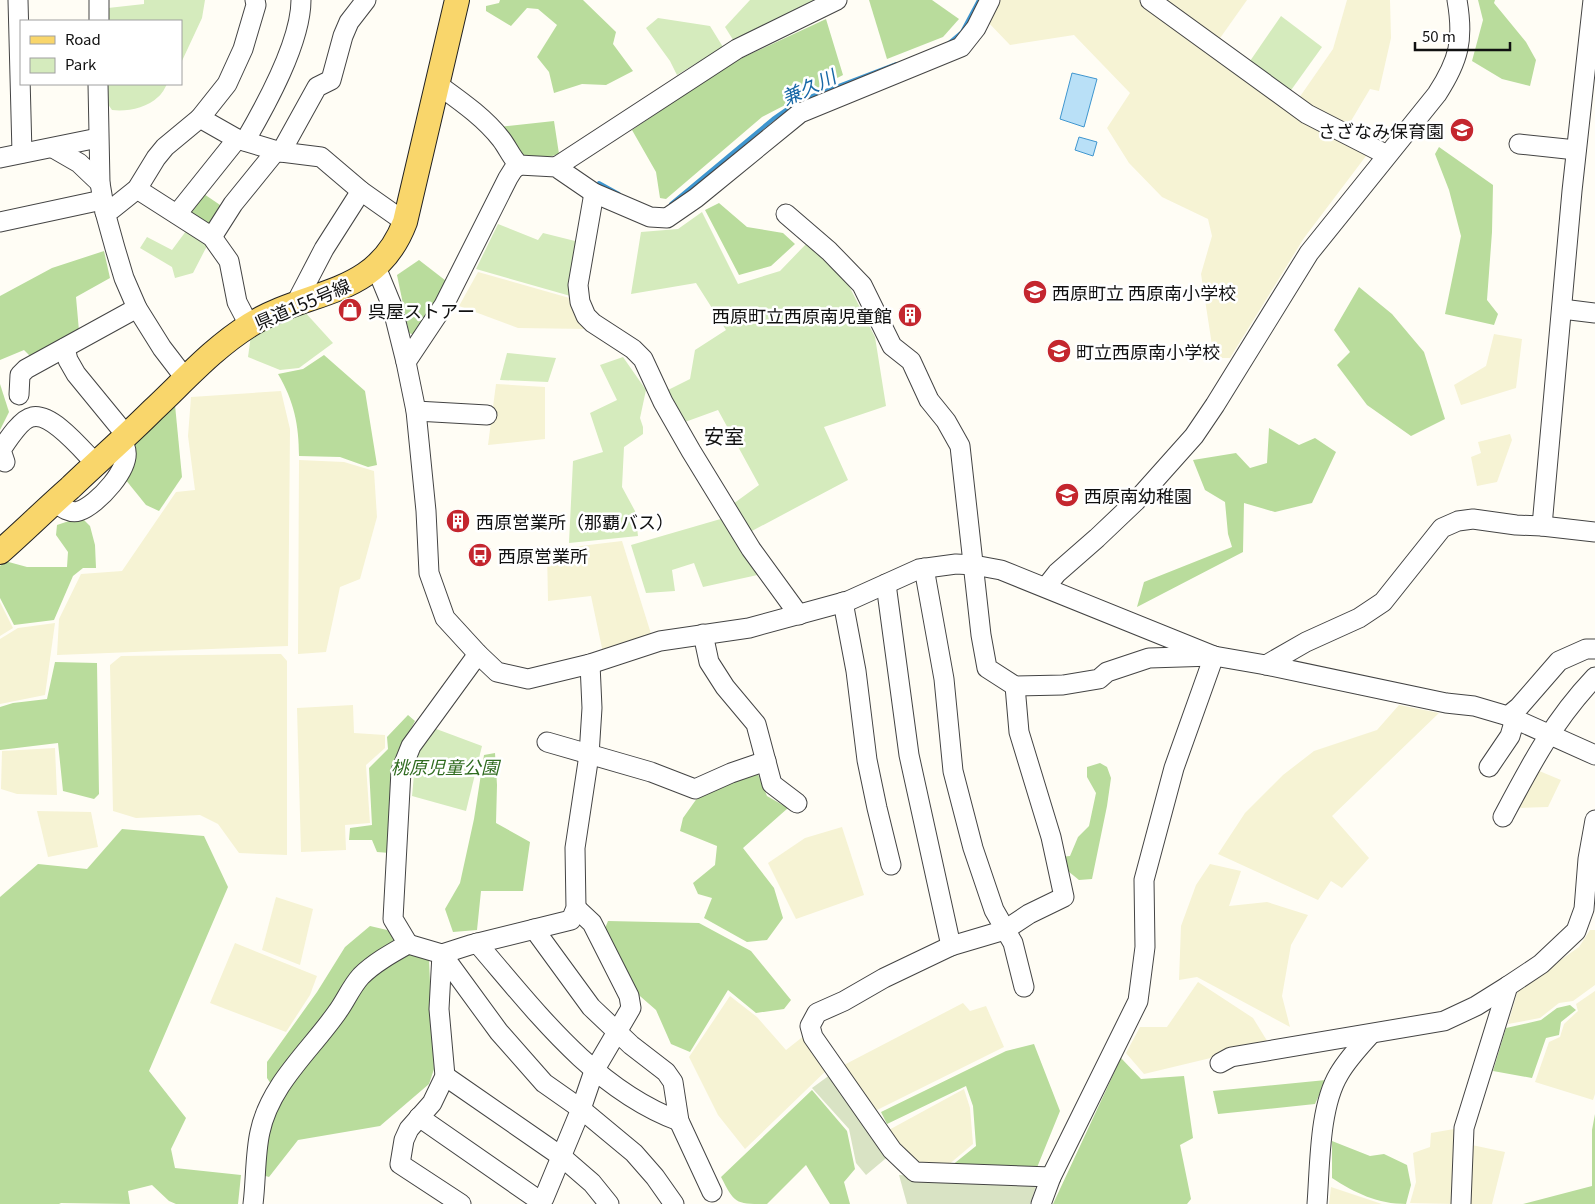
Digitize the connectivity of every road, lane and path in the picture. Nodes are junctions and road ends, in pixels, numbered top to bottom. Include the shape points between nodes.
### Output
1 (18, 0) edge
2 (99, 0) edge
3 (256, 0) edge
4 (301, 0) edge
5 (366, 0) edge
6 (457, 0) edge
7 (837, 0) edge
8 (990, 0) edge
9 (1150, 0) edge
10 (1457, 0) edge
11 (1592, 0) edge
12 (98, 20) edge
13 (1590, 70) edge
14 (20, 76) edge
15 (436, 84) junction
16 (20, 85) edge
17 (98, 85) edge
18 (200, 118) junction
19 (98, 138) junction
20 (241, 140) junction
21 (1519, 144) dead end
22 (53, 148) junction
23 (1576, 150) junction
24 (279, 151) junction
25 (22, 153) junction
26 (1388, 155) junction
27 (0, 158) edge
28 (519, 165) junction
29 (556, 167) junction
30 (137, 189) junction
31 (361, 191) junction
32 (594, 193) junction
33 (102, 199) junction
34 (177, 214) junction
35 (786, 214) dead end
36 (0, 222) edge
37 (404, 222) junction
38 (212, 237) junction
39 (376, 267) junction
40 (299, 304) junction
41 (137, 308) junction
42 (1562, 309) junction
43 (1595, 313) edge
44 (249, 325) junction
45 (65, 348) junction
46 (406, 362) junction
47 (185, 378) junction
48 (19, 395) dead end
49 (416, 411) junction
50 (487, 415) dead end
51 (123, 438) junction
52 (5, 462) dead end
53 (96, 464) junction
54 (54, 502) junction
55 (1542, 526) junction
56 (1595, 532) edge
57 (0, 552) edge
58 (974, 565) junction
59 (924, 568) junction
60 (886, 584) junction
61 (1046, 587) junction
62 (843, 602) junction
63 (799, 615) junction
64 (703, 634) junction
65 (1595, 649) edge
66 (478, 654) junction
67 (1214, 656) junction
68 (590, 664) junction
69 (1266, 665) junction
70 (1595, 677) edge
71 (1015, 686) junction
72 (1512, 718) junction
73 (1549, 734) junction
74 (548, 742) dead end
75 (590, 755) junction
76 (1595, 755) edge
77 (766, 761) junction
78 (1489, 768) dead end
79 (797, 803) dead end
80 (1503, 816) dead end
81 (1595, 820) edge
82 (891, 865) dead end
83 (576, 908) junction
84 (1589, 912) edge
85 (534, 929) junction
86 (1005, 930) junction
87 (477, 943) junction
88 (408, 944) junction
89 (951, 946) junction
90 (442, 954) junction
91 (1508, 986) junction
92 (1024, 987) dead end
93 (616, 1031) junction
94 (1370, 1035) junction
95 (1220, 1063) dead end
96 (594, 1071) junction
97 (444, 1076) junction
98 (581, 1109) junction
99 (419, 1117) junction
100 (679, 1121) junction
101 (562, 1157) junction
102 (1051, 1177) junction
103 (712, 1192) dead end
104 (543, 1201) edge
105 (253, 1204) edge
106 (461, 1204) edge
107 (609, 1204) edge
108 (674, 1204) edge
109 (1040, 1204) edge
110 (1317, 1204) edge
111 (1461, 1204) edge

1 - 14 street
2 - 12 street
3 - 18 street via 243,49 227,84
4 - 20 street via 294,37 280,76 264,108
5 - 24 street via 343,36 332,80 317,87
6 - 15 main road, 県道155号線
7 - 29 street via 737,49
8 - 32 street via 976,28 961,47 800,113 696,198 666,218 650,217
9 - 26 street via 1306,114
10 - 26 street via 1461,36 1450,74
11 - 13 street
13 - 23 street
15 - 28 street via 475,113 501,139
15 - 37 main road, 県道155号線
16 - 25 street
17 - 19 street
18 - 20 street
18 - 30 street via 165,147
19 - 22 street
19 - 33 street
20 - 24 street
20 - 34 street
21 - 23 street
22 - 25 street
22 - 33 street via 79,163
23 - 42 street
24 - 31 street via 321,157
24 - 38 street via 233,204
25 - 27 street
26 - 61 street via 1309,253 1194,436 1136,501 1057,572
28 - 29 street
28 - 46 street via 512,170 444,305
29 - 32 street
30 - 33 street via 112,210
30 - 34 street
31 - 37 street
31 - 40 street via 324,248 299,297
32 - 63 street via 578,285 586,316 643,358 663,402 696,459 751,549
33 - 36 street
33 - 41 street via 124,278
34 - 38 street
35 - 58 street via 830,251 862,285 892,346 911,362 929,400 960,446
37 - 39 main road, 県道155号線 via 396,244
38 - 44 street via 229,261 237,302
39 - 40 main road, 県道155号線 via 344,287
39 - 46 street via 392,306
40 - 44 main road, 県道155号線
41 - 45 street
41 - 47 street
42 - 43 street
42 - 55 street
44 - 47 main road, 県道155号線
45 - 48 street via 22,372
45 - 51 street via 76,374
46 - 49 street
47 - 51 main road, 県道155号線
49 - 50 street
49 - 66 street via 429,573 445,618
51 - 53 main road, 県道155号線
51 - 54 street via 124,463 104,494 80,511 73,512
52 - 53 street via 1,450 32,416 44,418 57,426
53 - 54 main road, 県道155号線
54 - 57 main road, 県道155号線
55 - 56 street
55 - 69 street via 1473,520 1458,521 1442,528 1383,602 1365,615
58 - 59 street
58 - 61 street via 1001,570
58 - 71 street via 987,668
59 - 60 street
59 - 86 street via 944,679 953,771 973,848 994,910
60 - 62 street
60 - 89 street via 909,755
61 - 67 street
62 - 63 street
62 - 82 street via 867,760
63 - 64 street via 749,628
64 - 68 street via 660,641
64 - 77 street via 709,662 724,687 756,724
65 - 72 street via 1586,649 1559,661
66 - 68 street via 497,672 528,680
66 - 88 street via 412,746 401,771 394,919
67 - 69 street
67 - 71 street via 1149,658 1107,672 1099,679 1063,685
67 - 102 street via 1174,768 1144,880 1145,947 1138,1000
68 - 75 street
69 - 72 street via 1474,706
70 - 73 street via 1574,699
71 - 86 street via 1019,732 1051,836 1064,897
72 - 73 street
72 - 78 street via 1510,736
73 - 76 street
73 - 80 street
74 - 75 street
75 - 77 street via 651,772 695,789
75 - 83 street via 575,848
77 - 79 street via 772,784
81 - 84 street via 1588,859
83 - 85 street via 571,920
83 - 93 street via 592,923 629,996 631,1008
84 - 91 street via 1576,932 1541,964
85 - 87 street
85 - 93 street via 591,1006
86 - 89 street
86 - 92 street via 1013,943
87 - 90 street
87 - 96 street via 544,1021
88 - 90 street
88 - 105 street via 363,974 286,1077 269,1106 260,1132
89 - 102 street via 817,1013 810,1026 813,1037 892,1150 915,1172
90 - 97 street via 439,1009
90 - 98 street via 499,1032 544,1083
91 - 94 street via 1444,1021
91 - 111 street via 1464,1128
93 - 96 street
93 - 100 street via 666,1072 673,1082
94 - 95 street via 1232,1057
94 - 110 street via 1338,1075 1329,1097
96 - 98 street
96 - 100 street via 655,1112
97 - 99 street via 432,1103
97 - 101 street
98 - 101 street
98 - 108 street via 634,1153
99 - 104 street
99 - 106 street via 404,1140 400,1164
100 - 103 street
101 - 104 street
101 - 107 street via 592,1183
102 - 109 street

